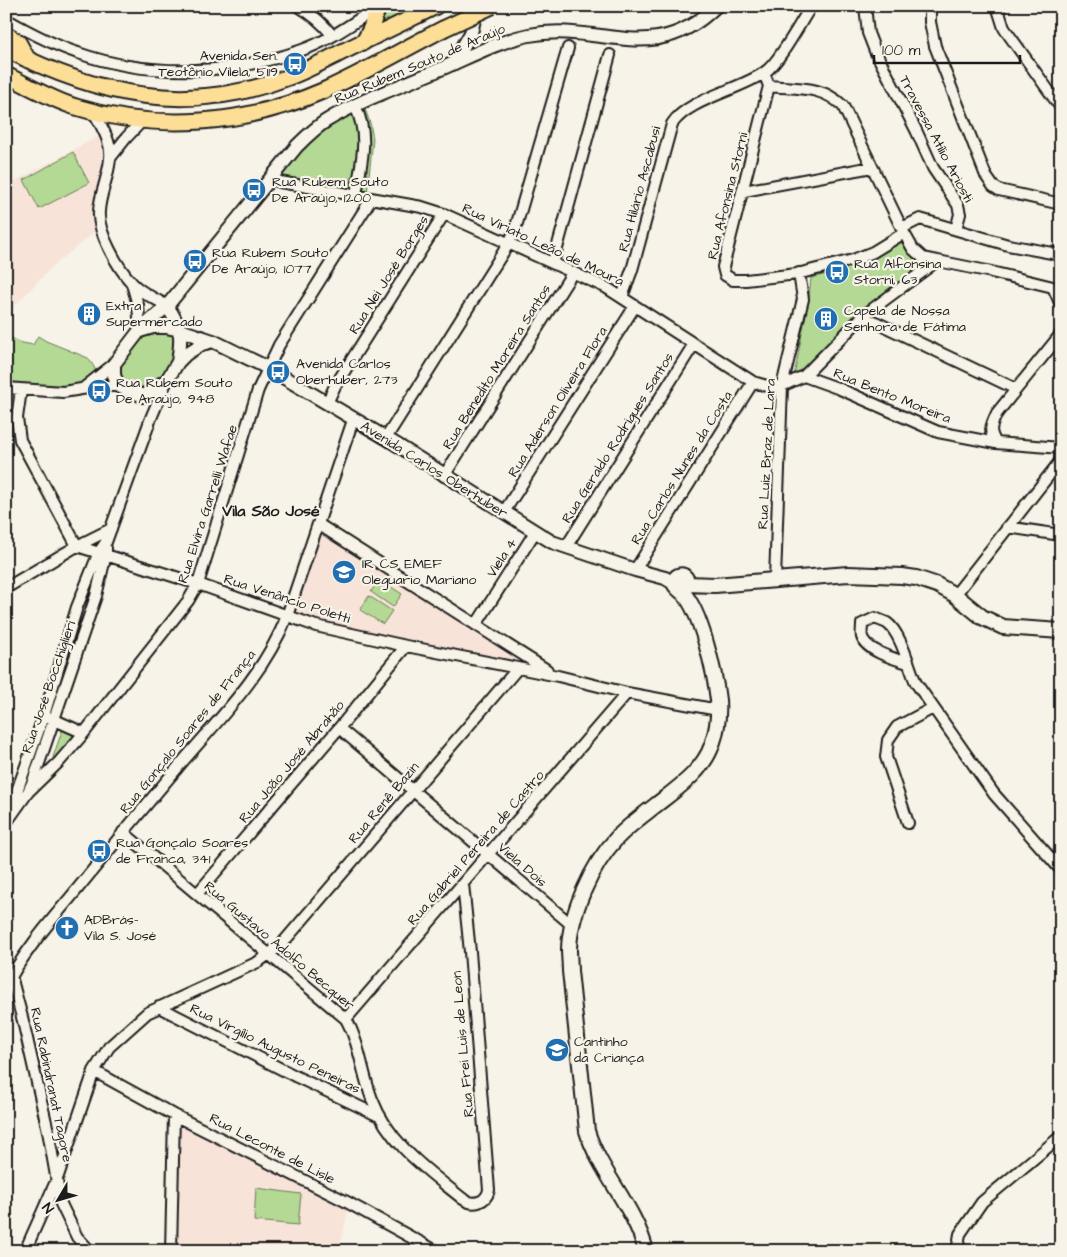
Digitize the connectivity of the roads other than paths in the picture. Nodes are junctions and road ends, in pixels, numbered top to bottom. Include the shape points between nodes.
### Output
1 (298, 6) edge
2 (436, 6) edge
3 (477, 6) edge
4 (492, 6) edge
5 (716, 6) edge
6 (811, 6) edge
7 (865, 6) edge
8 (930, 6) edge
9 (997, 6) edge
10 (378, 7) edge
11 (310, 10) edge
12 (6, 19) edge
13 (471, 33) junction
14 (6, 34) edge
15 (332, 36) junction
16 (364, 42) junction
17 (568, 48) dead end
18 (6, 49) edge
19 (478, 52) junction
20 (610, 55) dead end
21 (28, 60) junction
22 (453, 64) junction
23 (764, 73) junction
24 (6, 75) edge
25 (770, 86) junction
26 (354, 106) junction
27 (1061, 108) edge
28 (94, 112) junction
29 (142, 121) junction
30 (111, 157) junction
31 (872, 168) junction
32 (272, 179) junction
33 (744, 191) junction
34 (356, 195) junction
35 (372, 198) junction
36 (1061, 204) edge
37 (444, 214) junction
38 (956, 229) junction
39 (903, 230) junction
40 (509, 243) junction
41 (1061, 256) edge
42 (937, 262) junction
43 (553, 263) junction
44 (573, 272) junction
45 (799, 273) junction
46 (1061, 279) edge
47 (132, 282) junction
48 (1053, 287) junction
49 (622, 297) junction
50 (1061, 305) edge
51 (167, 306) junction
52 (635, 306) junction
53 (863, 316) junction
54 (140, 330) junction
55 (180, 330) junction
56 (1061, 334) edge
57 (213, 341) junction
58 (694, 344) junction
59 (178, 362) junction
60 (114, 364) junction
61 (268, 368) junction
62 (804, 376) junction
63 (167, 380) junction
64 (753, 382) junction
65 (118, 386) junction
66 (782, 386) junction
67 (6, 388) edge
68 (82, 389) junction
69 (1016, 389) junction
70 (21, 390) junction
71 (143, 396) junction
72 (327, 403) junction
73 (151, 418) junction
74 (353, 420) junction
75 (386, 438) junction
76 (996, 443) junction
77 (1061, 448) edge
78 (1061, 460) edge
79 (444, 476) junction
80 (504, 512) junction
81 (318, 524) junction
82 (1007, 527) junction
83 (110, 529) junction
84 (535, 532) junction
85 (1061, 535) edge
86 (77, 546) junction
87 (566, 547) junction
88 (103, 553) junction
89 (635, 570) junction
90 (775, 579) junction
91 (198, 584) junction
92 (682, 584) junction
93 (6, 588) edge
94 (955, 595) junction
95 (287, 616) junction
96 (476, 625) junction
97 (1061, 631) edge
98 (406, 646) junction
99 (908, 663) junction
100 (518, 668) junction
101 (558, 676) junction
102 (627, 693) junction
103 (933, 708) junction
104 (718, 710) junction
105 (44, 715) junction
106 (54, 719) junction
107 (339, 728) junction
108 (84, 733) junction
109 (413, 790) junction
110 (17, 791) junction
111 (28, 792) junction
112 (6, 808) edge
113 (6, 823) edge
114 (908, 823) dead end
115 (124, 832) junction
116 (488, 854) junction
117 (1061, 870) edge
118 (463, 884) junction
119 (198, 894) junction
120 (573, 926) junction
121 (270, 954) junction
122 (11, 976) junction
123 (6, 987) edge
124 (159, 1007) junction
125 (346, 1019) junction
126 (94, 1071) junction
127 (174, 1115) junction
128 (379, 1116) junction
129 (1061, 1136) edge
130 (57, 1179) junction
131 (483, 1200) joint
132 (25, 1251) edge
133 (90, 1251) edge
134 (170, 1251) edge
135 (436, 1251) edge
136 (646, 1251) edge
137 (957, 1251) edge

1 - 11 street
2 - 16 main road
3 - 13 street
4 - 29 main road, bridge via 325,90 275,108 210,121
5 - 19 street, Rua Rubem Souto de Araújo via 689,28 672,36 631,40 546,33 520,37
6 - 23 street, Rua Hilário Ascabusi via 775,63
7 - 38 street, Travessa Atílio Ariosti via 868,33 875,51 933,168 958,206 960,214
8 - 36 street via 935,46 986,176 999,190
9 - 27 street via 1004,28
10 - 15 street
10 - 16 main road
11 - 15 street
12 - 15 street via 51,42 100,60 124,66 172,70 212,69 261,61 303,50
13 - 19 street
13 - 22 street
14 - 21 main road via 18,42
16 - 21 main road via 287,78 230,93 194,97 162,97 107,89
17 - 40 street
18 - 21 main road
19 - 22 street, Rua Rubem Souto de Araújo
20 - 43 street
22 - 26 street, Rua Rubem Souto de Araújo
23 - 25 street
23 - 49 street, Rua Hilário Ascabusi via 690,108 672,124
24 - 28 main road via 73,106
25 - 31 street via 812,89 838,101
25 - 33 street, Rua Afonsina Storni
26 - 32 street, Rua Rubem Souto de Araújo via 311,132
26 - 34 street via 361,119 364,138
28 - 29 main road
28 - 30 street
29 - 30 street
30 - 47 street via 99,209 100,225 110,249
31 - 33 street
31 - 39 street
32 - 34 street, Rua Viriato Leão de Moura
32 - 51 street, Rua Rubem Souto de Araújo
33 - 45 street, Rua Afonsina Storni via 723,267 725,275 733,280 746,280
34 - 35 street, Rua Viriato Leão de Moura
35 - 37 street, Rua Viriato Leão de Moura
35 - 61 street, Rua Elvira Garrelli Wafae
37 - 40 street, Rua Viriato Leão de Moura
37 - 72 street, Rua Nei José Borges
38 - 39 street, Rua Afonsina Storni via 920,218
38 - 41 street, Rua Afonsina Storni via 1008,245
39 - 42 street via 923,258
39 - 45 street, Rua Afonsina Storni via 873,252
40 - 43 street, Rua Viriato Leão de Moura
40 - 75 street
42 - 48 street
42 - 53 street
43 - 44 street, Rua Viriato Leão de Moura
44 - 49 street, Rua Viriato Leão de Moura
44 - 79 street, Rua Benedito Moreira Santos
45 - 66 street, Rua Luiz Braz de Lara via 802,300
46 - 48 street
47 - 51 street
47 - 54 street
48 - 50 street
49 - 52 street, Rua Viriato Leão de Moura
51 - 54 street, Rua Rubem Souto de Araújo
51 - 55 street
52 - 58 street, Rua Viriato Leão de Moura
52 - 80 street, Rua Aderson Oliveira Flora
53 - 62 street
53 - 69 street
54 - 55 street via 159,326
54 - 60 street, Rua Rubem Souto de Araújo
55 - 57 street, Avenida Carlos Oberhuber
55 - 59 street
56 - 69 street
57 - 59 street via 196,347
57 - 61 street, Avenida Carlos Oberhuber
58 - 64 street, Rua Viriato Leão de Moura
58 - 87 street, Rua Geraldo Rodrigues Santos
59 - 63 street
60 - 65 street
60 - 68 street, Rua Rubem Souto de Araújo
61 - 72 street, Avenida Carlos Oberhuber
61 - 91 street, Rua Elvira Garrelli Wafae via 258,390
62 - 66 street
62 - 76 street, Rua Bento Moreira via 938,432
63 - 71 street
63 - 73 street
64 - 66 street, Rua Viriato Leão de Moura
64 - 89 street, Rua Carlos Nunes da Costa
65 - 68 street
65 - 71 street
66 - 90 street, Rua Luiz Braz de Lara
67 - 70 street
68 - 70 street via 63,392
69 - 76 street via 991,426
70 - 86 street via 17,418 20,440
71 - 73 street
72 - 74 street, Avenida Carlos Oberhuber
73 - 83 street
74 - 75 street, Avenida Carlos Oberhuber
74 - 81 street, Rua Gonçalo Soares de França
75 - 79 street, Avenida Carlos Oberhuber
76 - 77 street, Rua Bento Moreira
78 - 82 street
79 - 80 street, Avenida Carlos Oberhuber
80 - 84 street, Avenida Carlos Oberhuber
81 - 95 street, Rua Gonçalo Soares de França
81 - 96 street
82 - 85 street
82 - 94 street
83 - 86 street
83 - 88 street
84 - 87 street, Avenida Carlos Oberhuber
84 - 96 street, Viela 4
86 - 88 street, Rua Venâncio Poletti
86 - 93 street
87 - 89 street, Avenida Carlos Oberhuber
88 - 91 street, Rua Venâncio Poletti
88 - 105 street, Rua José Bocchiglieri via 77,607
88 - 106 street, Rua José Bocchiglieri via 96,596
89 - 92 street, Avenida Carlos Oberhuber
90 - 92 main road, Avenida Carlos Oberhuber
90 - 94 main road, Avenida Carlos Oberhuber via 848,574 902,576 937,585
91 - 95 street, Rua Venâncio Poletti
91 - 108 street, Rua Elvira Garrelli Wafae via 181,612
92 - 104 main road via 708,652
94 - 97 main road, Avenida Carlos Oberhuber via 982,617 1003,627
95 - 98 street, Rua Venâncio Poletti via 316,626
95 - 115 street, Rua Gonçalo Soares de França via 279,636 253,677
96 - 101 street
98 - 100 street, Rua Venâncio Poletti
98 - 107 street, Rua João José Abrahão
99 - 99 street via 898,637 887,623 875,618 862,624 862,638 867,645
99 - 103 street via 916,683
100 - 101 street, Rua Venâncio Poletti
100 - 109 street, Rua Renê Bazin
101 - 102 street, Rua Venâncio Poletti
102 - 104 street, Rua Venâncio Poletti
102 - 116 street, Rua Gabriel Pereira de Castro
103 - 114 street via 897,728 888,740 886,757
103 - 117 street via 994,794
104 - 120 main road via 712,745 705,759 693,775 615,840 584,890
105 - 106 street
105 - 110 street, Rua José Bocchiglieri
106 - 108 street
106 - 111 street, Rua José Bocchiglieri
107 - 109 street, Viela Dois
107 - 119 street, Rua João José Abrahão
108 - 111 street, Rua Elvira Garrelli Wafae
109 - 116 street, Viela Dois
109 - 121 street, Rua Renê Bazin via 282,945
110 - 111 street
110 - 112 street, Rua José Bocchiglieri
111 - 113 street, Rua José Bocchiglieri
115 - 119 street, Rua Gustavo Adolfo Becquer
115 - 122 street, Rua Gonçalo Soares de França via 49,922
116 - 118 street, Rua Gabriel Pereira de Castro
116 - 120 street, Viela Dois
118 - 125 street, Rua Gabriel Pereira de Castro
118 - 131 street, Rua Frei Luis de Leon via 488,1190
119 - 121 street, Rua Gustavo Adolfo Becquer
120 - 136 main road via 569,948 570,971 586,1126 596,1153 640,1232
121 - 124 street, Rua Renê Bazin
121 - 125 street, Rua Gustavo Adolfo Becquer
122 - 123 street, Rua Gonçalo Soares de França
122 - 130 street, Rua Rabindranat Tagore
124 - 126 street, Rua Renê Bazin via 139,1019 109,1046
124 - 128 street, Rua Virgílio Augusto Peneiras
125 - 128 street, Rua Gustavo Adolfo Becquer via 354,1033
126 - 127 street, Rua Leconte de Lisle
126 - 130 street, Rua Renê Bazin
127 - 134 street
127 - 135 street, Rua Leconte de Lisle via 338,1197
128 - 131 street, Rua Gustavo Adolfo Becquer via 398,1143 463,1200 471,1203
129 - 137 street via 982,1202 960,1234
130 - 132 street, Rua Renê Bazin
130 - 133 street, Rua Rabindranat Tagore via 60,1204 77,1236

